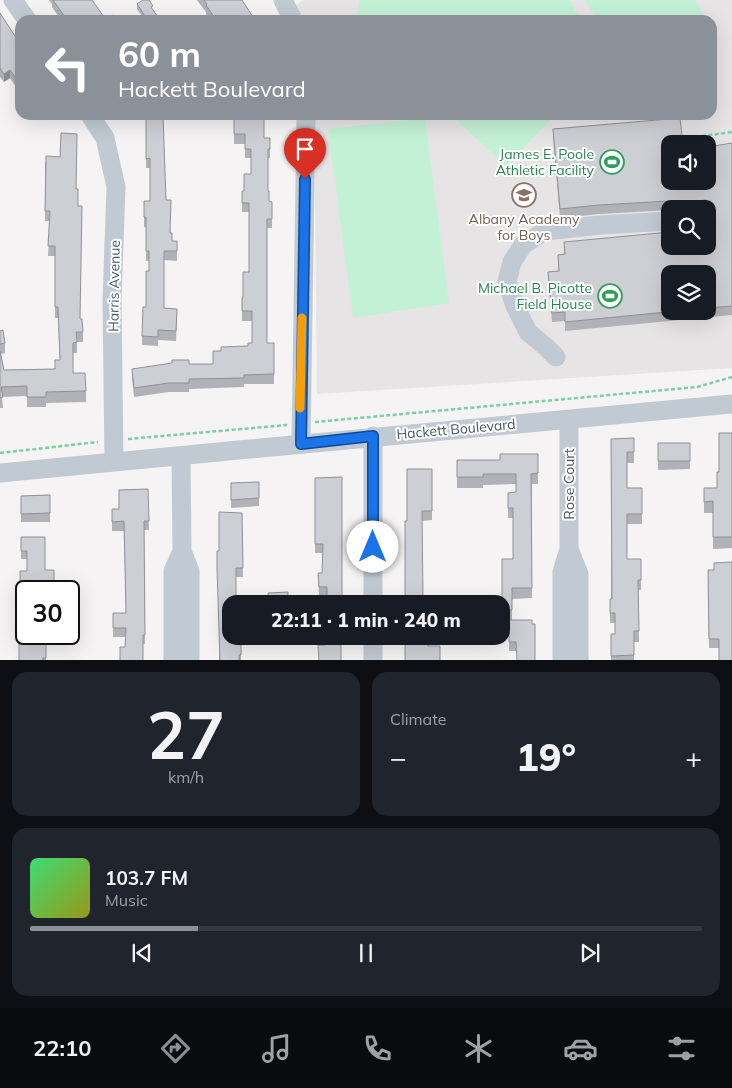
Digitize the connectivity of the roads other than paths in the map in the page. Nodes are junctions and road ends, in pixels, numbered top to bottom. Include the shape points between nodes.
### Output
1 (13, 0) edge
2 (24, 15) edge
3 (93, 120) edge
4 (306, 120) edge
5 (661, 222) edge
6 (556, 358) dead end
7 (732, 404) edge
8 (569, 420) junction
9 (373, 436) junction
10 (301, 444) junction
11 (181, 456) junction
12 (114, 462) junction
13 (0, 472) edge
14 (569, 549) junction
15 (182, 551) junction
16 (373, 595) edge
17 (373, 645) edge
18 (172, 660) edge
19 (190, 660) edge
20 (373, 660) edge
21 (562, 660) edge
22 (579, 660) edge

1 - 2 street
3 - 12 street, Harris Avenue via 105,138 116,187 112,301
4 - 10 street
5 - 6 street via 545,231 523,245 512,262 507,282 528,332
7 - 8 street, Hackett Boulevard
8 - 9 street, Hackett Boulevard
8 - 14 street, Rose Court
9 - 10 street, Hackett Boulevard
9 - 16 street
10 - 11 street, Hackett Boulevard
11 - 12 street, Hackett Boulevard
11 - 15 street
12 - 13 street, Hackett Boulevard
14 - 21 street, Rose Court via 562,572
14 - 22 street, Rose Court via 580,574
15 - 18 street via 173,571
15 - 19 street via 190,571
17 - 20 street

